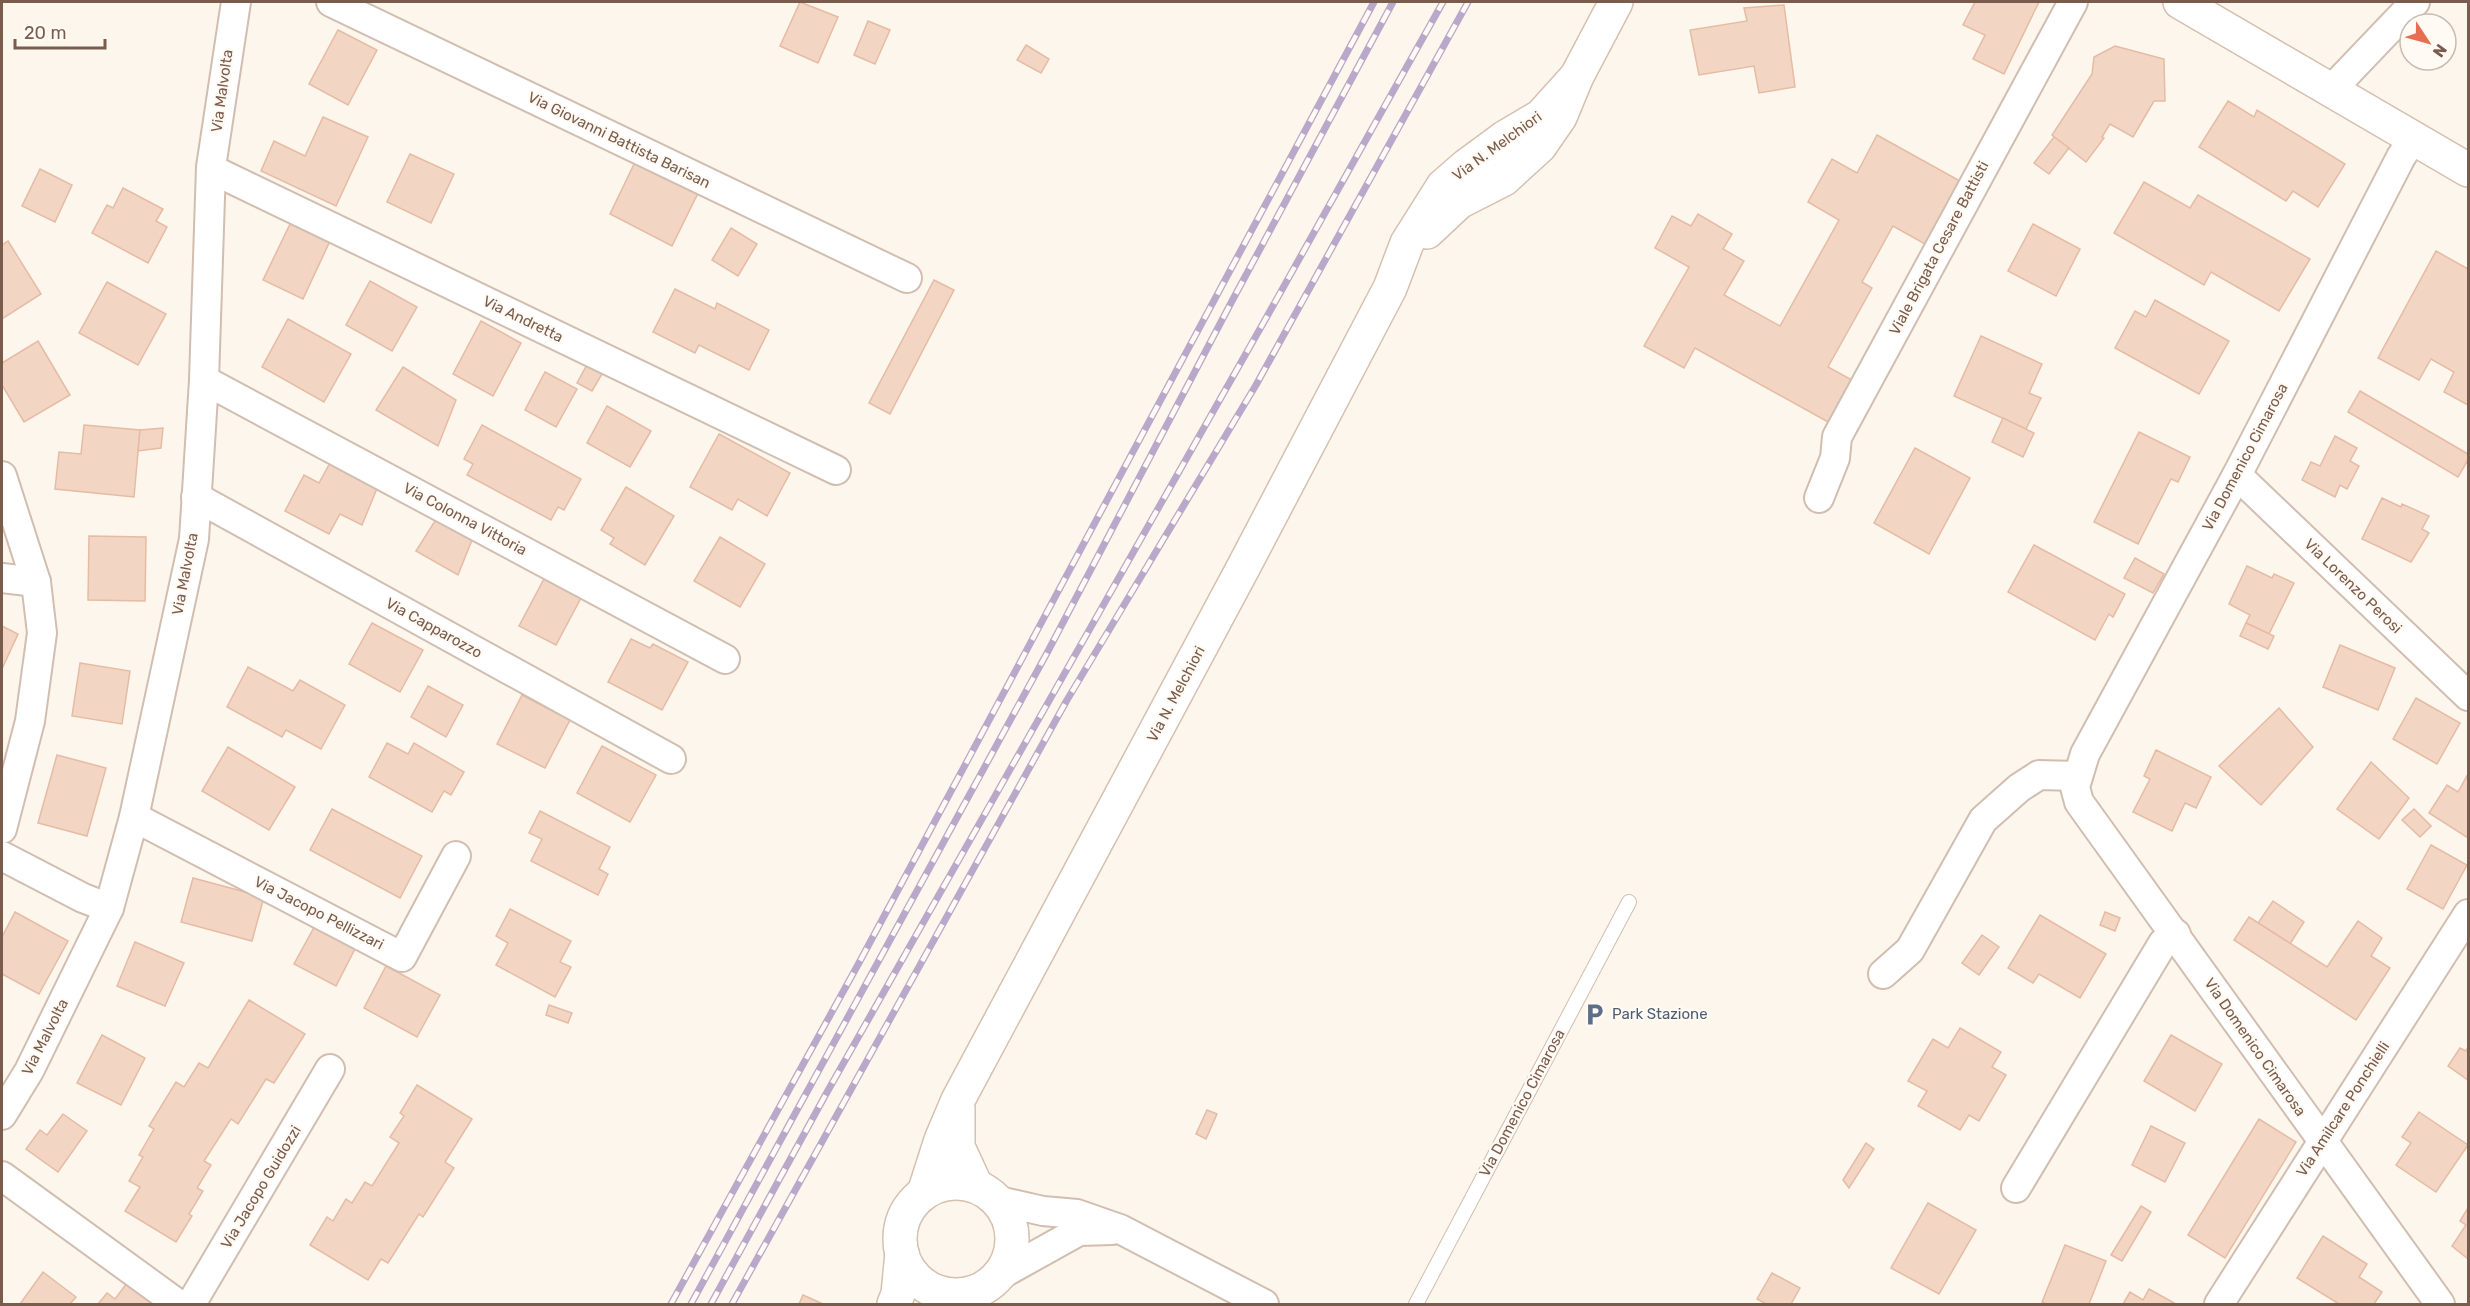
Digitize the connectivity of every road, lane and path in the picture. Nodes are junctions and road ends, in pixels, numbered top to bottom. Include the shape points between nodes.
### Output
1 (236, 2) edge
2 (331, 2) edge
3 (1616, 2) edge
4 (2073, 2) edge
5 (2180, 2) edge
6 (2415, 2) edge
7 (2332, 89) junction
8 (2413, 138) junction
9 (211, 169) junction
10 (2469, 170) edge
11 (907, 279) dead end
12 (204, 380) junction
13 (836, 470) dead end
14 (2237, 475) junction
15 (2, 476) edge
16 (196, 497) junction
17 (1819, 498) dead end
18 (2, 578) edge
19 (36, 582) junction
20 (725, 659) dead end
21 (2469, 696) edge
22 (671, 759) dead end
23 (2077, 776) junction
24 (134, 817) junction
25 (2, 829) edge
26 (2, 856) edge
27 (456, 856) dead end
28 (1629, 902) dead end
29 (109, 908) junction
30 (2469, 914) edge
31 (2176, 934) junction
32 (1883, 974) dead end
33 (330, 1069) dead end
34 (958, 1100) junction
35 (2, 1115) edge
36 (2322, 1142) junction
37 (2, 1176) edge
38 (2016, 1188) dead end
39 (924, 1193) junction
40 (987, 1194) junction
41 (1120, 1229) junction
42 (902, 1253) junction
43 (1000, 1275) junction
44 (939, 1300) edge
45 (178, 1305) edge
46 (191, 1305) edge
47 (894, 1305) edge
48 (1264, 1305) edge
49 (1416, 1305) edge
50 (2219, 1305) edge
51 (2440, 1305) edge

1 - 9 street, Via Malvolta
2 - 11 street, Via Giovanni Battista Barisan
3 - 34 street, Via N. Melchiori via 1560,117 1540,146 1504,179 1459,202 1428,231 1391,285
4 - 17 street, Viale Brigata Cesare Battisti via 1837,437 1835,458
5 - 7 street
6 - 7 street
7 - 8 street
8 - 10 street
8 - 14 street, Via Domenico Cimarosa
9 - 12 street, Via Malvolta
9 - 13 street, Via Andretta
12 - 16 street, Via Malvolta
12 - 20 street, Via Colonna Vittoria
14 - 21 street, Via Lorenzo Perosi
14 - 23 street, Via Domenico Cimarosa via 2085,754
15 - 19 street
16 - 22 street, Via Capparozzo
16 - 24 street, Via Malvolta via 194,539
18 - 19 street
19 - 25 street via 42,633 30,721
23 - 31 street, Via Domenico Cimarosa via 2079,802
23 - 32 street via 2039,775 1983,820 1910,950
24 - 27 street, Via Jacopo Pellizzari via 402,957
24 - 29 street, Via Malvolta
26 - 29 street
28 - 49 lane, Via Domenico Cimarosa
29 - 35 street, Via Malvolta via 29,1071
30 - 36 street, Via Amilcare Ponchielli
31 - 36 street, Via Domenico Cimarosa
31 - 38 street via 2163,943
33 - 46 street, Via Jacopo Guidozzi
34 - 39 street, Via N. Melchiori
34 - 40 street via 958,1148
36 - 50 street, Via Amilcare Ponchielli
36 - 51 street, Via Domenico Cimarosa
37 - 45 street
39 - 40 street via 949,1183
39 - 42 street via 914,1202 902,1226
40 - 41 street via 1043,1211 1077,1214
40 - 43 street via 1008,1215 1012,1230 1009,1261
41 - 43 street via 1079,1231
41 - 48 street
42 - 44 street via 906,1266 925,1287 938,1293
42 - 47 street
43 - 44 street via 978,1291

